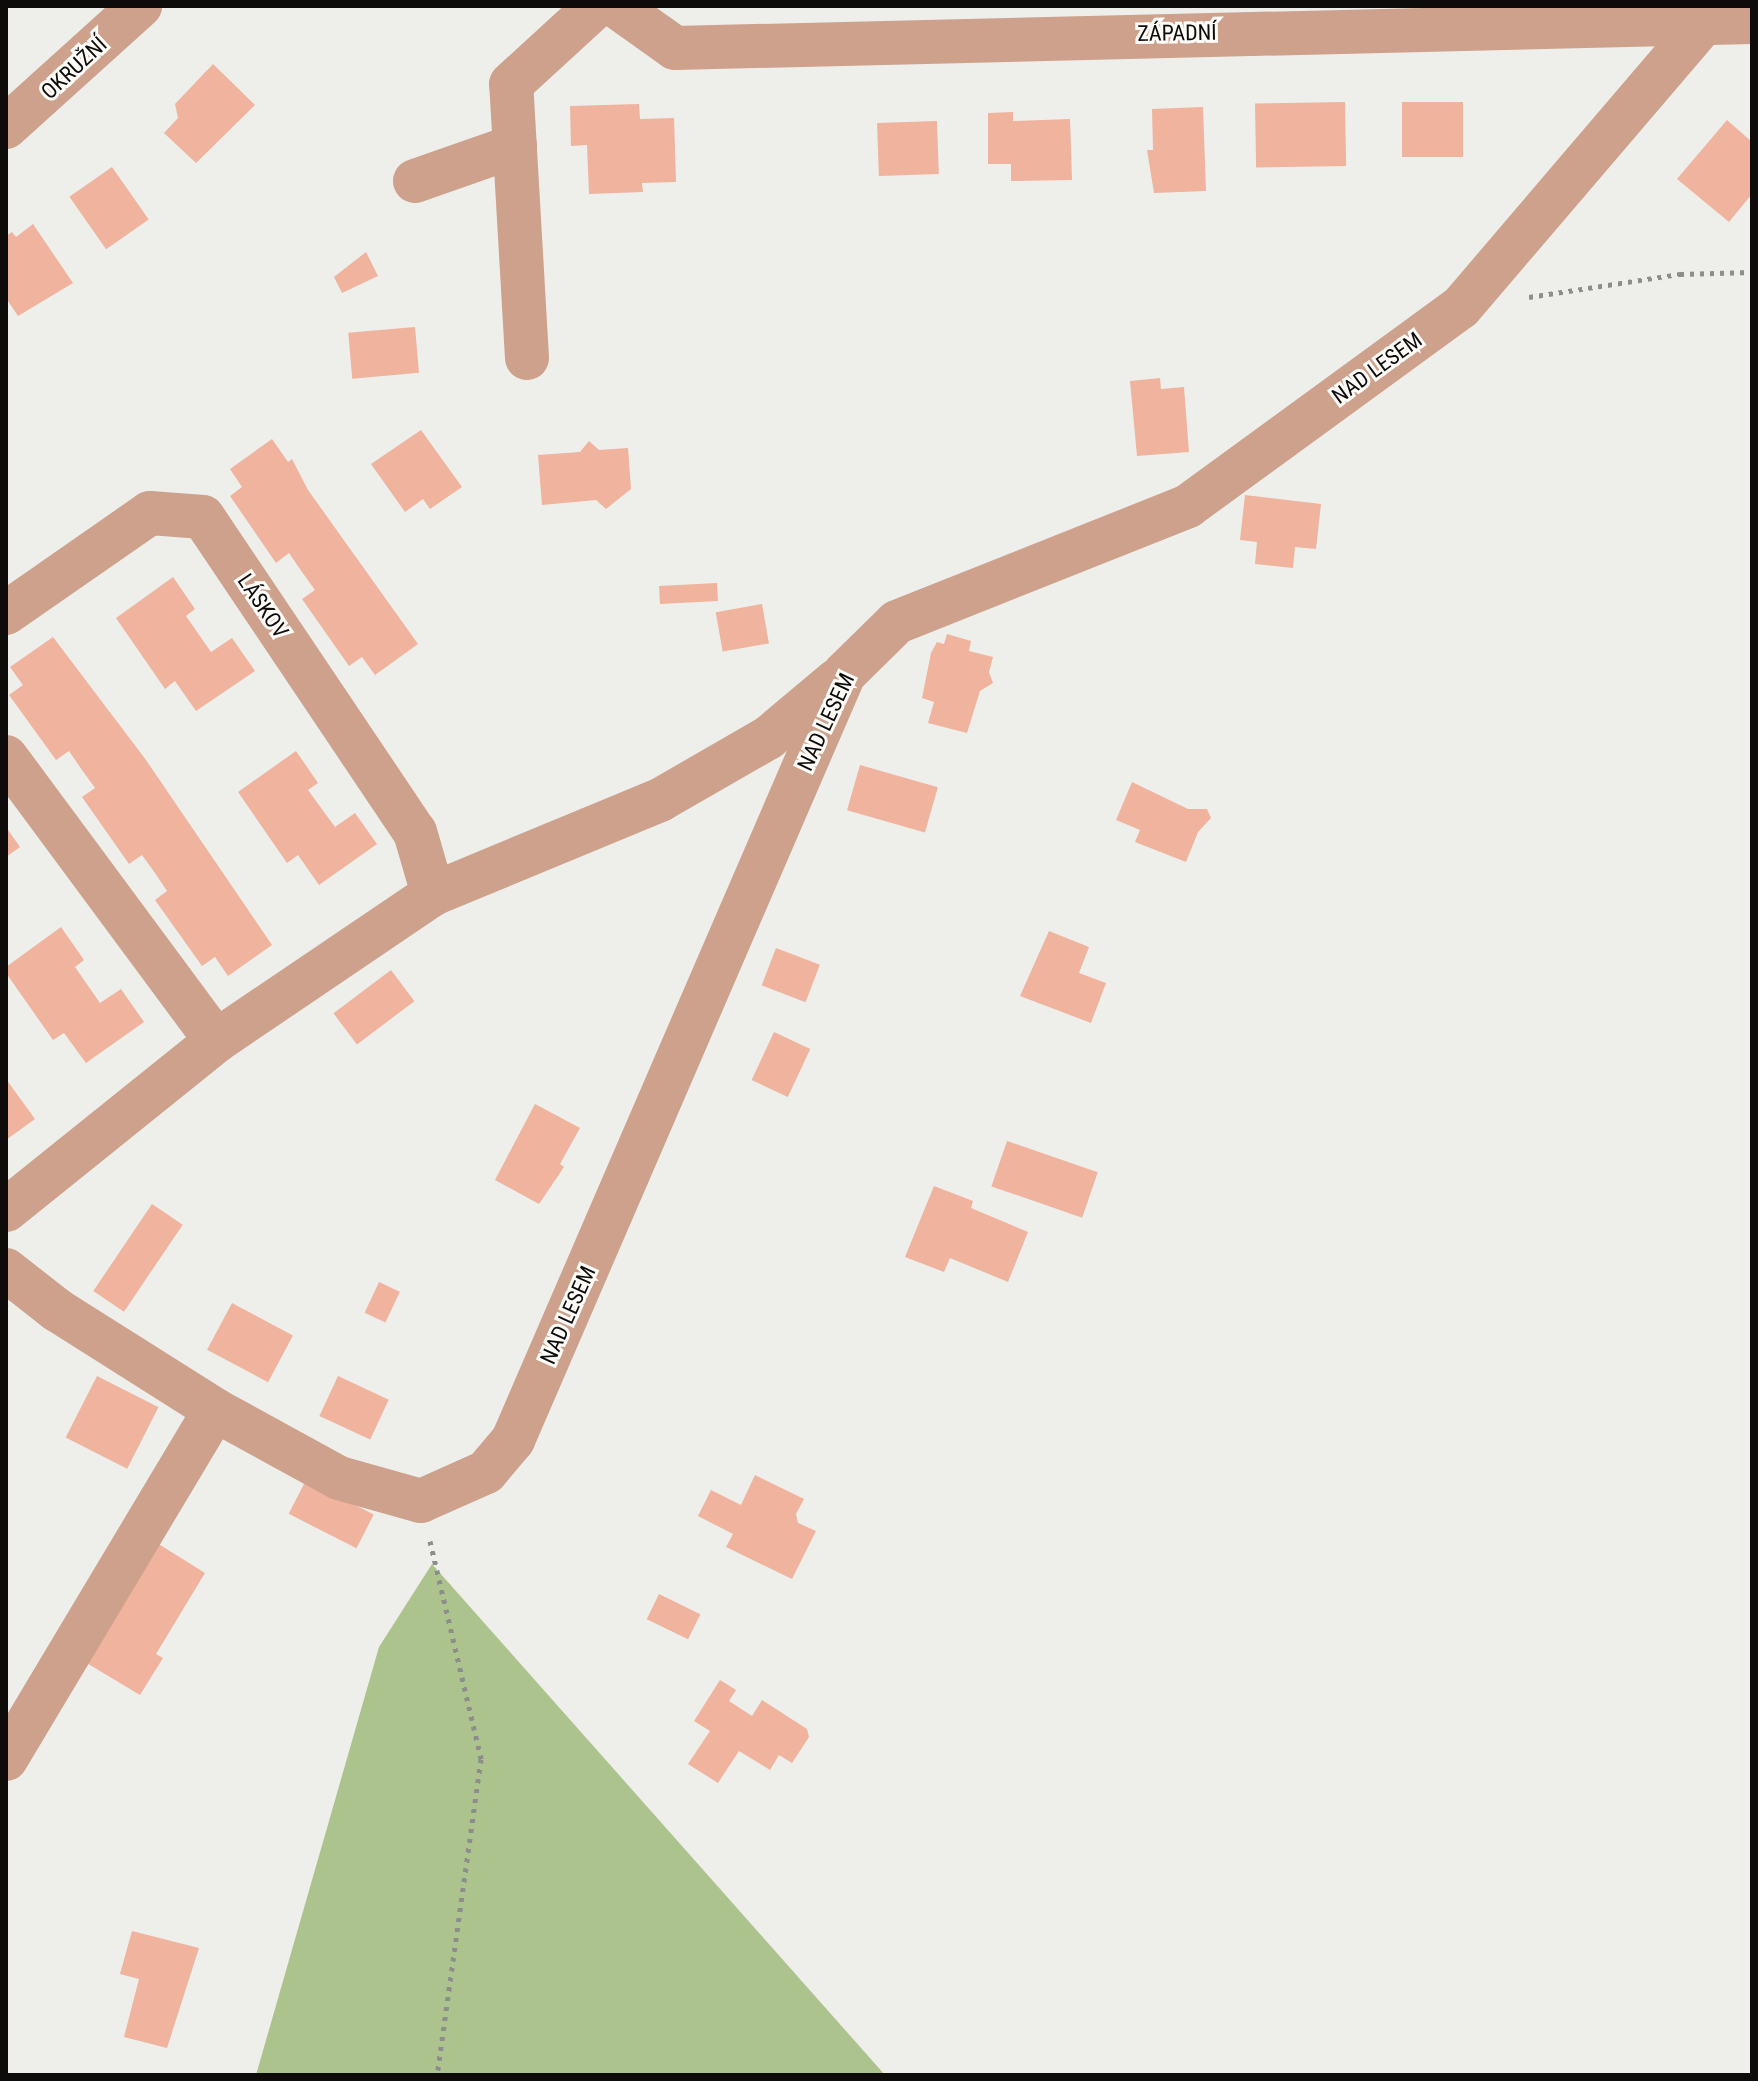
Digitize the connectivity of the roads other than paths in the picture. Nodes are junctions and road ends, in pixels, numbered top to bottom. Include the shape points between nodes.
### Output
1 (140, 6) edge
2 (596, 6) edge
3 (616, 6) edge
4 (1712, 15) edge
5 (1752, 22) edge
6 (6, 127) edge
7 (515, 146) junction
8 (415, 181) dead end
9 (527, 358) dead end
10 (6, 613) edge
11 (844, 674) junction
12 (6, 757) edge
13 (433, 894) junction
14 (216, 1041) junction
15 (6, 1210) edge
16 (6, 1270) edge
17 (215, 1410) junction
18 (6, 1759) edge

1 - 6 street, OKRUŽNÍ
2 - 7 street via 511,84
3 - 4 street, ZÁPADNÍ via 675,48
4 - 5 street, ZÁPADNÍ
4 - 11 street, NAD LESEM via 1461,307 1188,506 897,622
7 - 8 street
7 - 9 street
10 - 13 street, LÁSKOV via 150,513 203,517 415,832
11 - 13 street via 768,738 660,800
11 - 17 street, NAD LESEM via 513,1440 486,1472 421,1501 339,1478
12 - 14 street
13 - 14 street
14 - 15 street
16 - 17 street via 57,1310
17 - 18 street

